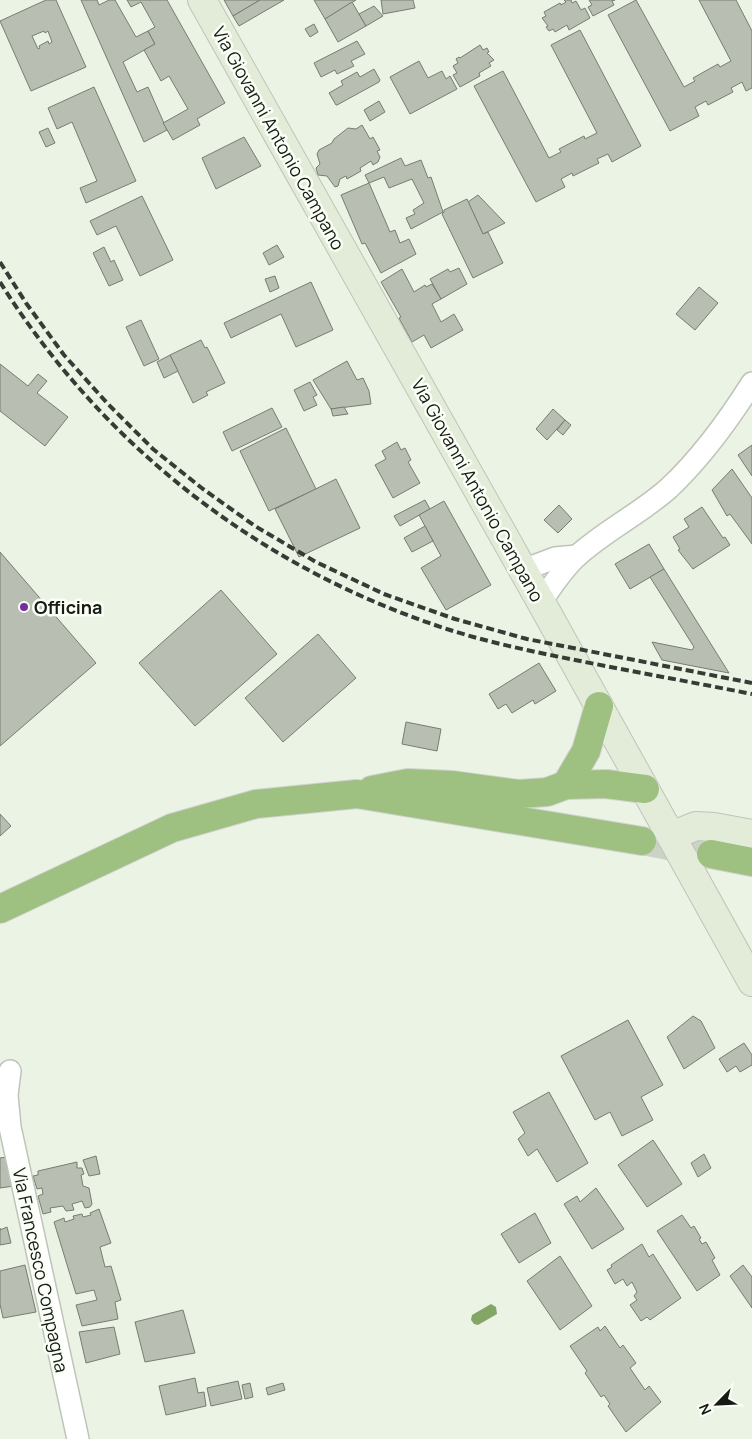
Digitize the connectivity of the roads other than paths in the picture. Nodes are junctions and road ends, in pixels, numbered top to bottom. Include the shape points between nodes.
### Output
1 (202, 0) edge
2 (752, 383) edge
3 (577, 556) junction
4 (523, 570) junction
5 (541, 602) junction
6 (599, 706) junction
7 (566, 785) junction
8 (645, 788) junction
9 (357, 794) junction
10 (714, 827) junction
11 (752, 834) edge
12 (671, 836) junction
13 (642, 841) tunnel mouth
14 (711, 854) tunnel mouth
15 (752, 862) edge
16 (1, 908) edge
17 (752, 982) edge
18 (10, 1071) dead end
19 (78, 1439) edge

1 - 4 main road, Via Giovanni Antonio Campano
2 - 3 street via 702,452 669,488
3 - 4 street via 555,558
3 - 5 street via 562,571
4 - 5 main road, Via Giovanni Antonio Campano
5 - 6 main road, Via Giovanni Antonio Campano
6 - 7 highway via 586,751
6 - 8 main road, Via Giovanni Antonio Campano
7 - 8 highway via 606,784
7 - 9 highway via 547,792 519,794 408,783
8 - 10 main road
8 - 12 main road, Via Giovanni Antonio Campano
9 - 13 highway
9 - 16 highway via 256,804 172,828
10 - 11 main road
10 - 12 main road via 696,826
12 - 17 main road, Via Giovanni Antonio Campano
14 - 15 highway
18 - 19 street, Via Francesco Compagna via 7,1095 10,1127

